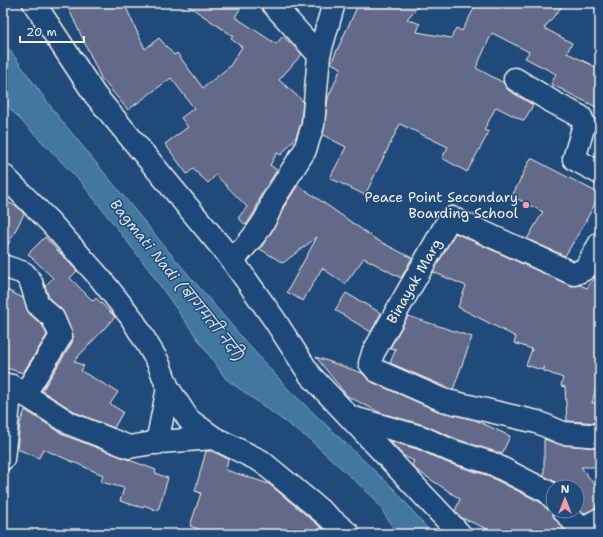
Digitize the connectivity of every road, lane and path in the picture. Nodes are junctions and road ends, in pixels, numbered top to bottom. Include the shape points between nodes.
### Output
1 (34, 3) edge
2 (272, 3) edge
3 (334, 3) edge
4 (319, 55) junction
5 (515, 78) dead end
6 (600, 173) edge
7 (3, 176) edge
8 (600, 243) edge
9 (232, 260) junction
10 (3, 266) edge
11 (13, 388) edge
12 (168, 388) junction
13 (350, 417) junction
14 (600, 436) edge
15 (214, 438) junction
16 (157, 443) junction
17 (3, 459) edge
18 (545, 490) edge
19 (571, 519) edge
20 (600, 520) edge
21 (349, 534) edge
22 (460, 534) edge

1 - 9 street via 95,95
2 - 4 street
3 - 4 street
4 - 9 street via 313,125 305,150 272,202 271,210 244,248
5 - 6 street via 581,117 584,125 574,159
7 - 12 street via 49,221 131,317 158,362
8 - 14 street, Binayak Marg via 585,269 574,274 452,218 373,353 370,363 377,371 443,400 537,422 563,433
9 - 13 street via 310,375
10 - 11 street via 24,273 31,282 38,305 53,318 61,336
11 - 16 street via 71,424 129,447
11 - 17 street
12 - 15 street via 189,420
12 - 16 street
13 - 18 street via 421,437 452,451 491,463
13 - 22 street
15 - 16 street
15 - 21 street via 261,461
19 - 20 street via 585,527

